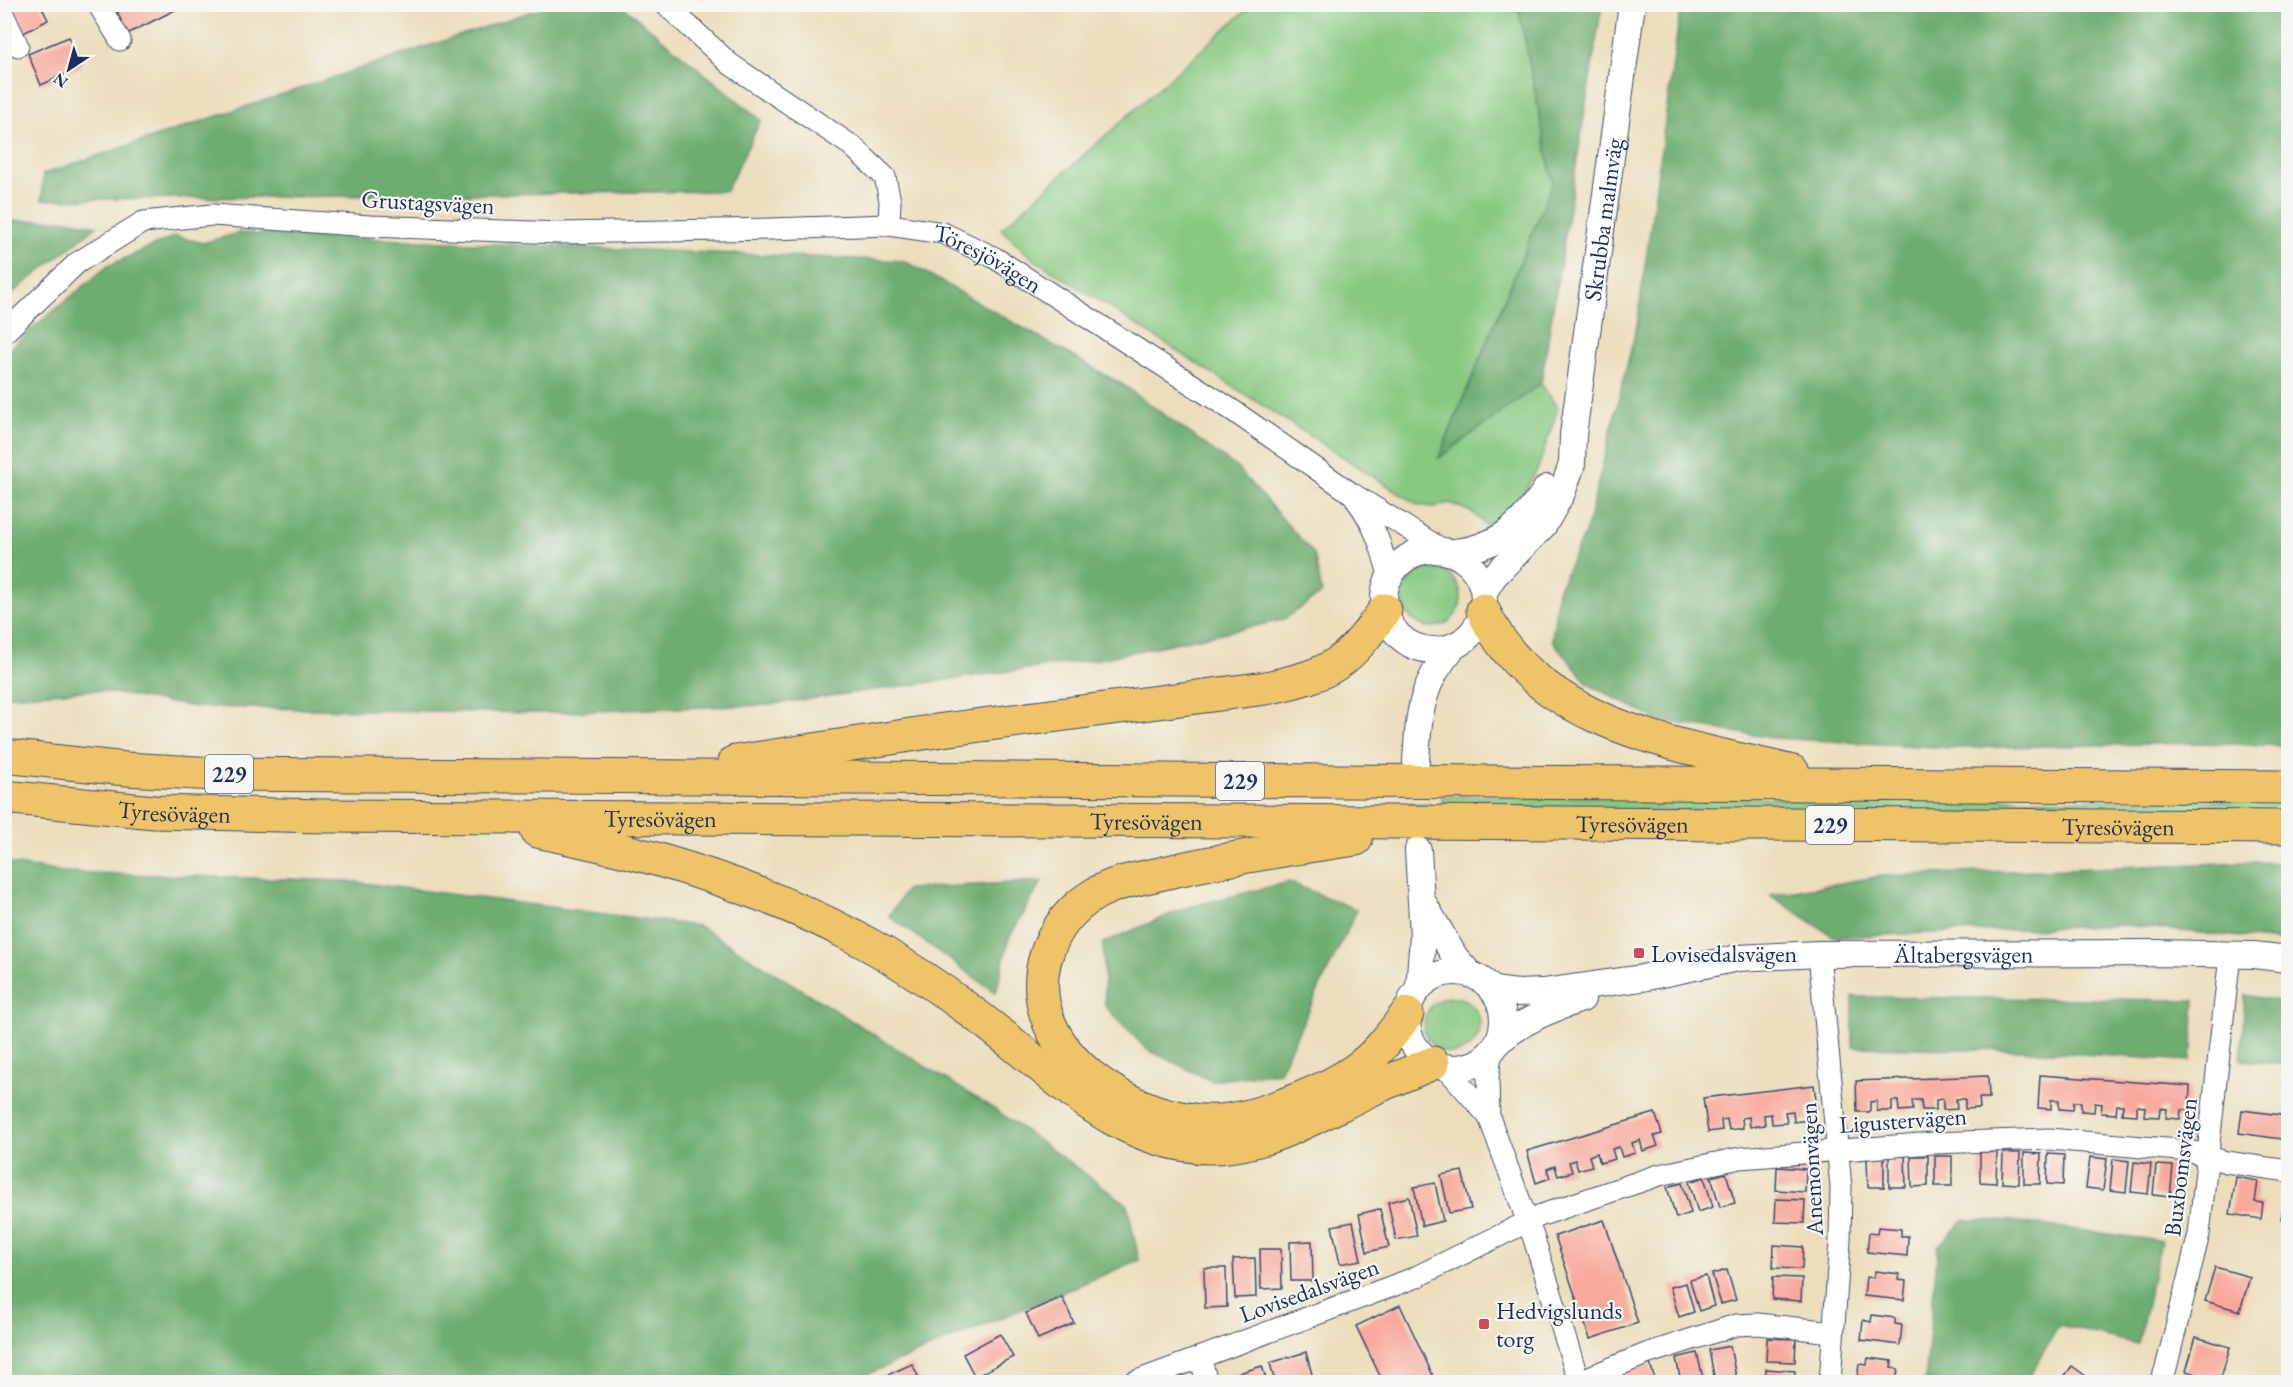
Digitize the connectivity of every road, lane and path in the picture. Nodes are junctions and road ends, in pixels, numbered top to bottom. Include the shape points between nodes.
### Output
1 (98, 4) edge
2 (665, 4) edge
3 (1632, 4) edge
4 (4, 16) edge
5 (120, 40) dead end
6 (18, 46) dead end
7 (889, 225) junction
8 (4, 333) edge
9 (1573, 435) junction
10 (1351, 494) junction
11 (1448, 551) junction
12 (1389, 576) junction
13 (1484, 600) junction
14 (1385, 610) junction
15 (1400, 639) junction
16 (1455, 645) junction
17 (1422, 699) junction
18 (4, 756) edge
19 (1416, 762) tunnel mouth
20 (633, 777) junction
21 (1848, 786) junction
22 (2289, 787) edge
23 (4, 797) edge
24 (478, 817) junction
25 (1459, 823) junction
26 (2289, 827) edge
27 (1418, 850) tunnel mouth
28 (1422, 902) junction
29 (1819, 954) junction
30 (2230, 955) junction
31 (2289, 958) edge
32 (1470, 974) junction
33 (1641, 978) junction
34 (1493, 990) junction
35 (1413, 1000) junction
36 (1496, 1047) junction
37 (1439, 1066) junction
38 (1489, 1117) junction
39 (1839, 1149) junction
40 (2209, 1156) junction
41 (2289, 1171) edge
42 (1527, 1221) junction
43 (1833, 1332) junction
44 (1200, 1357) junction
45 (1578, 1382) edge
46 (1134, 1383) edge
47 (1207, 1383) edge
48 (1830, 1383) edge
49 (2161, 1383) edge

1 - 5 street
2 - 7 street via 730,64 852,146 885,177
3 - 9 street, Skrubba malmväg
4 - 6 street
7 - 8 street, Grustagsvägen via 560,233 212,215 143,222 77,263
7 - 10 street, Töresjövägen via 943,233 995,258 1232,410
9 - 11 street, Skrubba malmväg via 1550,484 1530,514 1490,544
9 - 13 street, Skrubba malmväg via 1572,464 1562,493 1544,525 1494,576
10 - 11 street, Töresjövägen
10 - 12 street, Töresjövägen via 1377,533
11 - 12 street via 1421,551 1402,560
11 - 13 street via 1470,563 1479,574
12 - 14 street
13 - 16 street via 1479,624
13 - 21 highway via 1498,639 1548,689 1580,709 1657,738
14 - 15 street via 1389,626
14 - 20 highway via 1349,656 1305,680
15 - 16 street via 1435,651
15 - 17 street via 1413,661
16 - 17 street via 1441,661
17 - 19 street
18 - 20 highway, Tyresövägen / 229 via 214,774
20 - 21 highway, Tyresövägen / 229
21 - 22 highway, Tyresövägen / 229
23 - 24 highway, Tyresövägen / 229 via 154,812
24 - 25 highway, Tyresövägen / 229
24 - 37 highway via 657,859 727,881 807,913 901,963 1002,1035 1095,1109 1155,1139 1211,1147 1236,1145 1299,1124 1385,1082
25 - 26 highway, Tyresövägen / 229
25 - 35 highway via 1288,849 1118,883 1075,907 1049,946 1043,967 1045,1012 1066,1053 1086,1074 1116,1094 1154,1111 1191,1121 1254,1115 1311,1094 1361,1066 1384,1044
27 - 28 street
28 - 32 street via 1455,957
28 - 35 street via 1423,936
29 - 30 street, Ältabergsvägen
29 - 33 street, Ältabergsvägen via 1738,958
29 - 39 street, Anemonvägen
30 - 31 street, Ältabergsvägen
30 - 40 street, Buxbomsvägen
32 - 34 street
32 - 35 street via 1442,973 1430,978
33 - 34 street, Ältabergsvägen via 1543,992
33 - 36 street, Ältabergsvägen via 1547,1010 1524,1022
34 - 36 street via 1502,1006 1504,1023
35 - 37 street via 1410,1039 1419,1053
36 - 37 street via 1475,1066 1459,1071
36 - 38 street via 1488,1078
37 - 38 street
38 - 42 street
39 - 40 street, Ligustervägen via 2049,1139
39 - 42 street, Ligustervägen via 1740,1158 1659,1175
39 - 43 street, Anemonvägen via 1842,1187
40 - 41 street, Ligustervägen
40 - 49 street, Buxbomsvägen via 2194,1257
42 - 44 street, Lovisedalsvägen via 1414,1278
42 - 45 street
43 - 45 street via 1736,1325 1646,1354
43 - 48 street, Anemonvägen
44 - 46 street, Lovisedalsvägen
44 - 47 street

